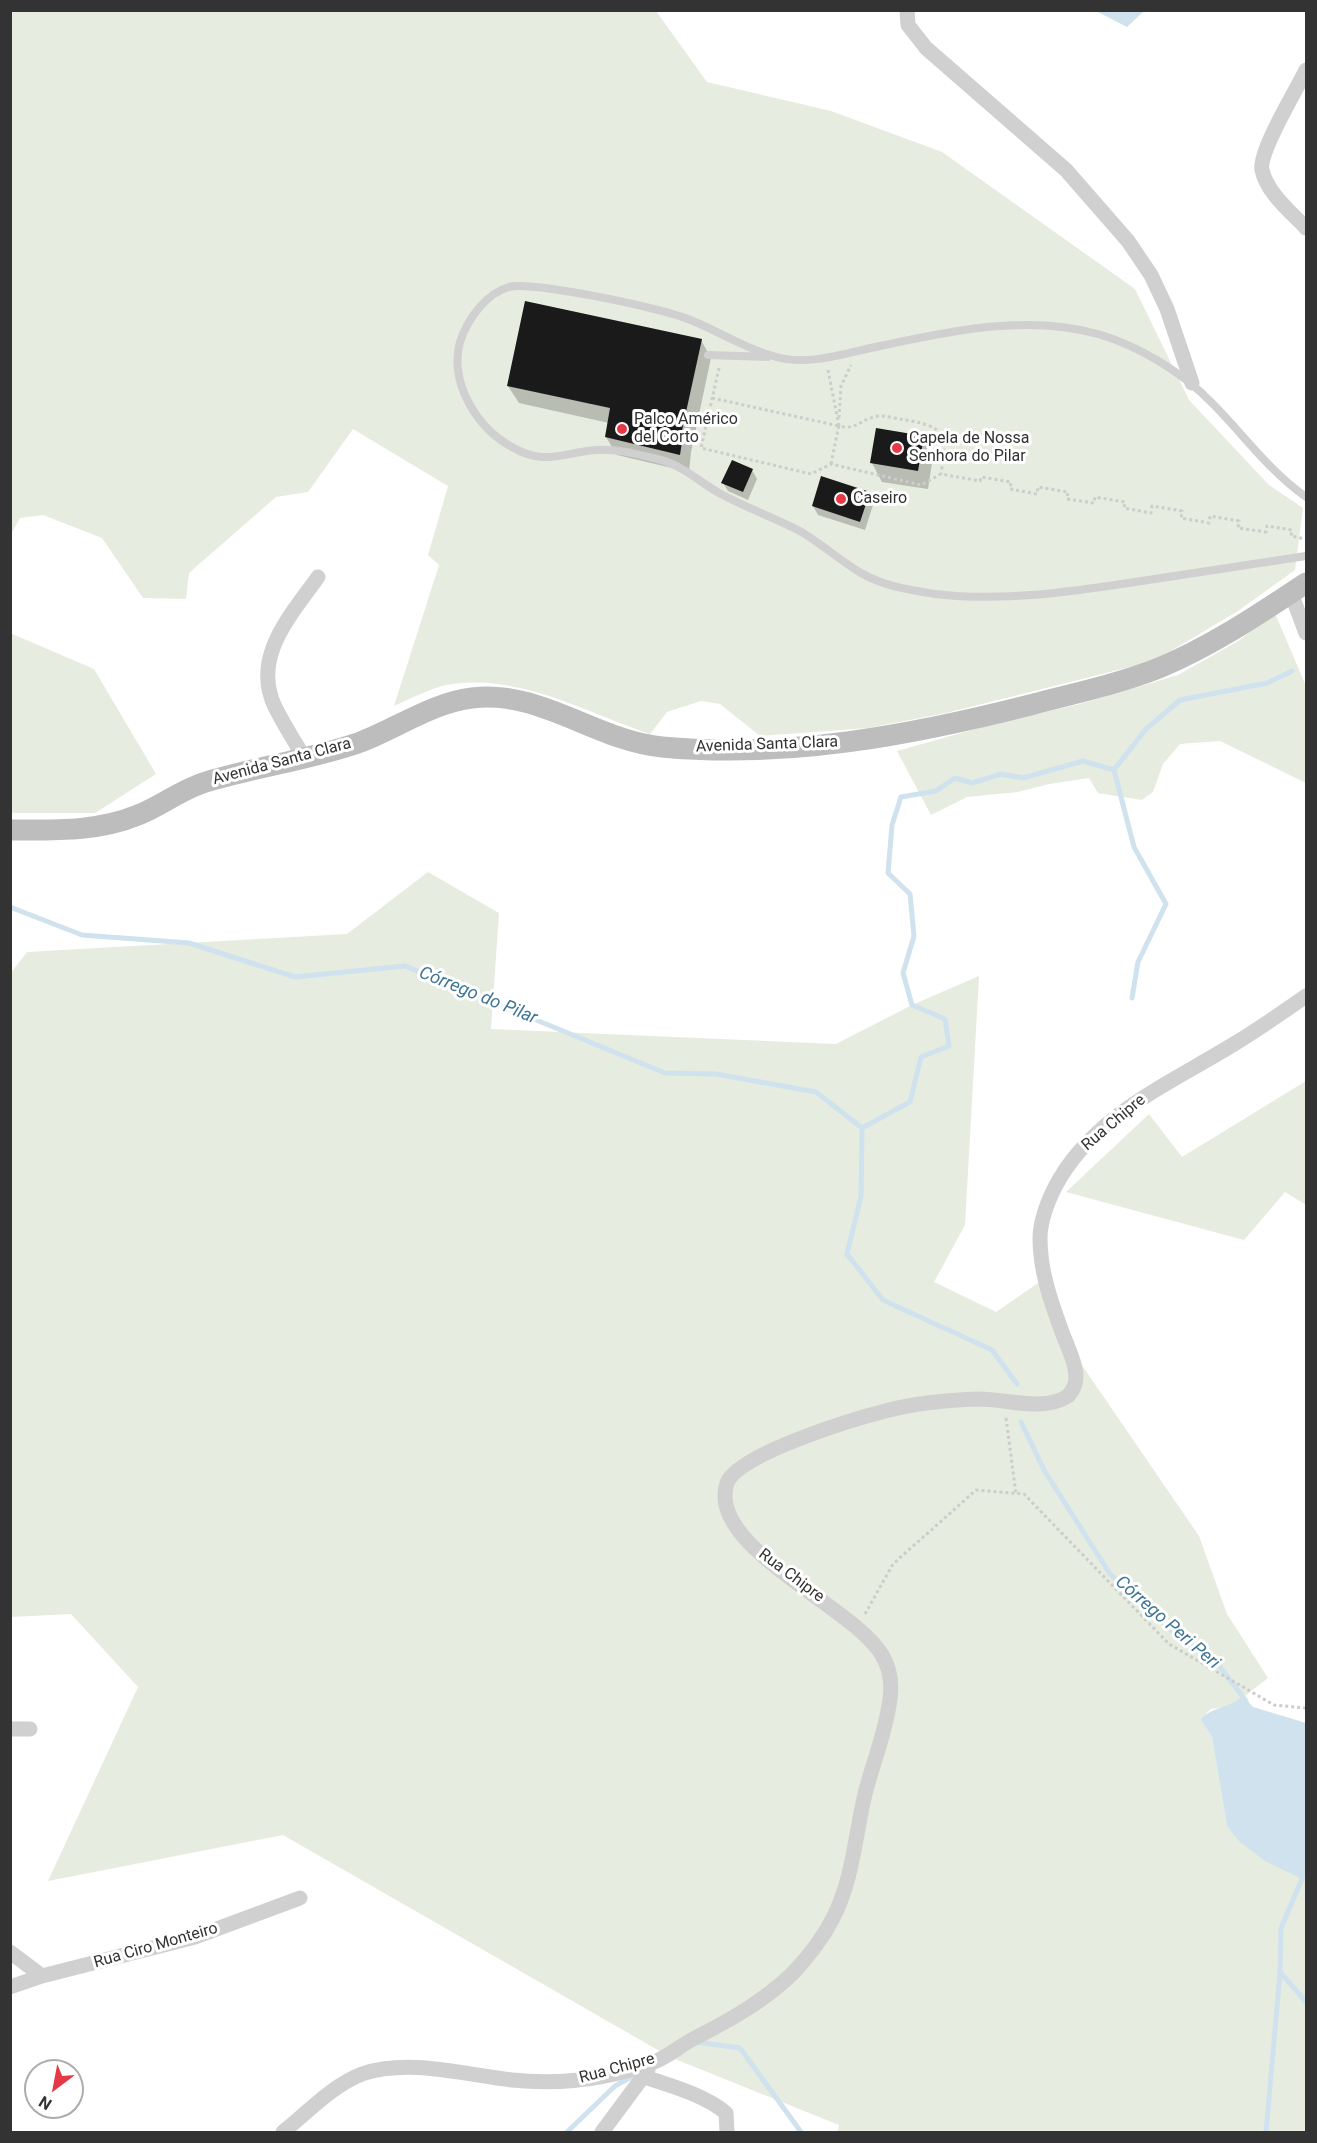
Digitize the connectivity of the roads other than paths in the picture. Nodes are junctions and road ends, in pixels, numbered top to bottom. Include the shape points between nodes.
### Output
1 (907, 10) edge
2 (1306, 70) edge
3 (1306, 228) edge
4 (708, 355) dead end
5 (778, 358) junction
6 (1192, 383) junction
7 (1306, 497) edge
8 (1306, 556) edge
9 (318, 577) dead end
10 (1299, 588) edge
11 (1306, 633) edge
12 (305, 759) junction
13 (10, 830) edge
14 (1306, 996) edge
15 (10, 1728) edge
16 (30, 1729) dead end
17 (300, 1898) dead end
18 (10, 1952) edge
19 (42, 1976) junction
20 (10, 1987) edge
21 (656, 2061) junction
22 (642, 2076) junction
23 (283, 2133) edge
24 (602, 2133) edge
25 (727, 2133) edge

1 - 6 street via 908,25 926,48 1066,170 1128,241 1151,275 1167,309
2 - 3 street via 1265,150 1262,169 1267,184
4 - 5 lane
5 - 6 lane via 825,358 1009,324 1042,324 1102,335 1151,357
5 - 8 lane via 666,312 526,284 501,290 479,308 460,342 458,369 475,413 488,430 514,449 551,459 610,450 666,461 738,503 796,529 865,576 896,586 937,594 1018,597
6 - 7 lane via 1287,483
9 - 12 street via 279,631 270,655 268,681 274,705
10 - 11 street
10 - 12 street, Avenida Santa Clara via 1199,649 1158,668 1109,685 960,723 869,740 758,749 660,747 634,743 550,709 508,699 474,697 442,705 362,741
12 - 13 street, Avenida Santa Clara via 198,785 140,815 108,825 72,831
14 - 21 street, Rua Chipre via 1146,1095 1093,1137 1069,1165 1044,1212 1040,1237 1052,1307 1074,1363 1076,1383 1068,1396 1060,1401 1033,1403 981,1399 892,1409 766,1454 739,1467 728,1480 724,1504 736,1528 777,1568 857,1628 883,1657 890,1677 890,1697 865,1793 851,1870 832,1920 812,1951 769,1995 719,2028
15 - 16 street
17 - 19 street, Rua Ciro Monteiro via 195,1937
18 - 19 street
19 - 20 street, Rua Ciro Monteiro
21 - 22 street
21 - 23 street, Rua Chipre via 570,2082 518,2081 413,2068 382,2070 360,2075 336,2089
22 - 24 street
22 - 25 street via 686,2091 726,2113

